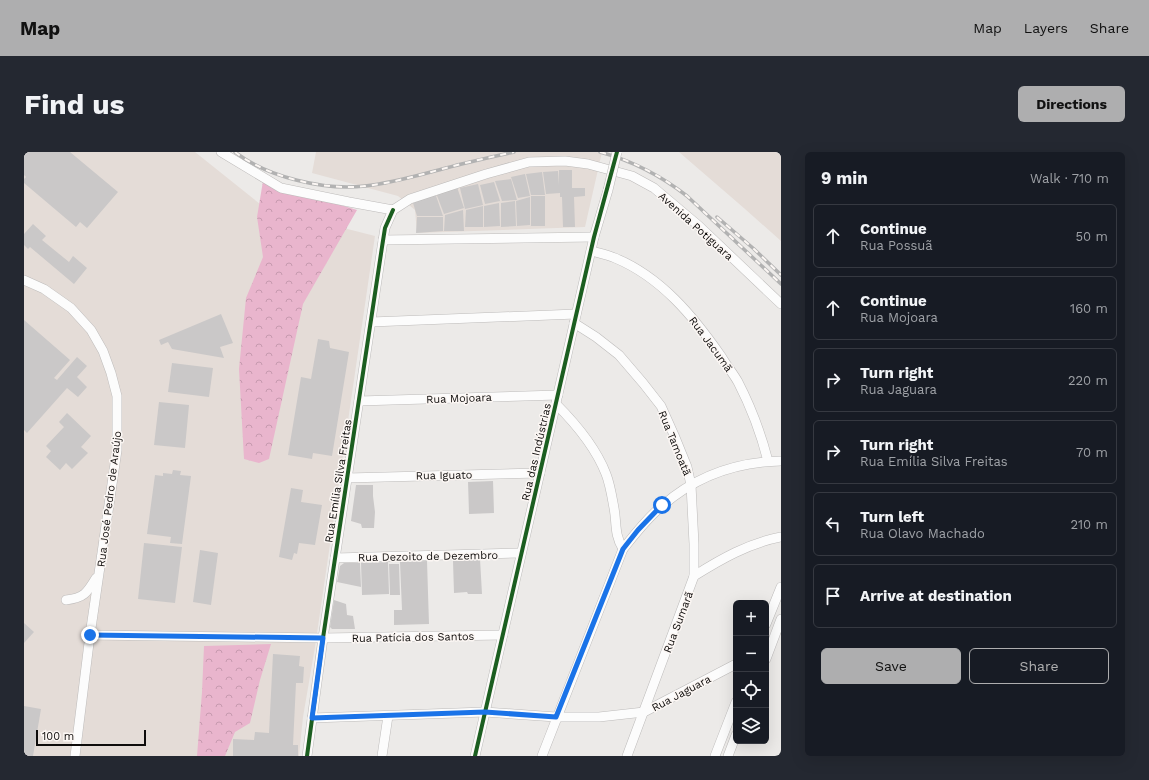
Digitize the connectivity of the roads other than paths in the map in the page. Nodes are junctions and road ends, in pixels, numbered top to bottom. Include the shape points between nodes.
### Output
1 (221, 152) edge
2 (618, 152) edge
3 (393, 210) junction
4 (594, 237) junction
5 (383, 240) junction
6 (592, 251) junction
7 (24, 280) edge
8 (781, 304) edge
9 (575, 319) junction
10 (371, 322) junction
11 (557, 400) junction
12 (359, 401) junction
13 (768, 461) junction
14 (781, 461) edge
15 (540, 473) junction
16 (347, 478) junction
17 (691, 485) junction
18 (781, 537) edge
19 (623, 549) junction
20 (521, 553) junction
21 (335, 558) junction
22 (99, 574) junction
23 (694, 576) junction
24 (781, 587) edge
25 (66, 600) dead end
26 (769, 617) edge
27 (781, 619) edge
28 (90, 635) junction
29 (503, 635) junction
30 (781, 637) edge
31 (323, 638) junction
32 (769, 645) edge
33 (733, 666) edge
34 (734, 708) edge
35 (485, 712) junction
36 (644, 712) junction
37 (388, 716) junction
38 (556, 717) junction
39 (312, 718) junction
40 (733, 743) edge
41 (75, 756) edge
42 (307, 756) edge
43 (382, 756) edge
44 (475, 756) edge
45 (542, 756) edge
46 (627, 756) edge
47 (716, 756) edge
48 (728, 756) edge

1 - 3 street via 281,188
2 - 4 street, Rua das Indústrias, bridge
3 - 5 street, Rua Emília Silva Freitas
3 - 8 street, Avenida Potiguara via 410,198 529,162 565,161 588,164 632,176 654,188 699,226
4 - 5 street
4 - 6 street, Rua das Indústrias
5 - 10 street, Rua Emília Silva Freitas
6 - 9 street, Rua das Indústrias
6 - 13 street, Rua Jacumã via 614,257 639,270 674,299 702,330 737,380 760,431
7 - 22 street, Rua José Pedro de Araújo via 44,289 71,308 91,330 103,351 117,396 118,450
9 - 10 street
9 - 11 street, Rua das Indústrias
9 - 17 street, Rua Tamoatã via 619,355 661,406 687,467
10 - 12 street, Rua Emília Silva Freitas
11 - 12 street, Rua Mojoara
11 - 15 street, Rua das Indústrias
11 - 19 street via 592,447 606,475 614,508 617,540
12 - 16 street, Rua Emília Silva Freitas
13 - 14 street
13 - 17 street via 721,470
15 - 16 street, Rua Iguato
15 - 20 street, Rua das Indústrias
16 - 21 street, Rua Emília Silva Freitas
17 - 19 street via 662,505
17 - 23 street, Rua Tamoatã
18 - 23 street, Rua Sumarã via 741,550
19 - 38 street
20 - 21 street, Rua Dezoito de Dezembro
20 - 29 street, Rua das Indústrias
21 - 31 street, Rua Emília Silva Freitas
22 - 25 street via 88,592 78,599
22 - 28 street, Rua José Pedro de Araújo
23 - 36 street, Rua Sumarã
24 - 26 street
27 - 32 street
28 - 31 street, Rua Patícia dos Santos
28 - 41 street, Rua José Pedro de Araújo
29 - 31 street, Rua Patícia dos Santos
29 - 35 street, Rua das Indústrias
30 - 32 street
31 - 39 street, Rua Emília Silva Freitas
33 - 36 street, Rua Jaguara
34 - 47 street
35 - 37 street, Rua Jaguara
35 - 38 street, Rua Jaguara
35 - 44 street, Rua das Indústrias
36 - 38 street, Rua Jaguara via 599,717
36 - 46 street, Rua Sumarã
37 - 39 street, Rua Jaguara
37 - 43 street
38 - 45 street
39 - 42 street, Rua Emília Silva Freitas
40 - 48 street

